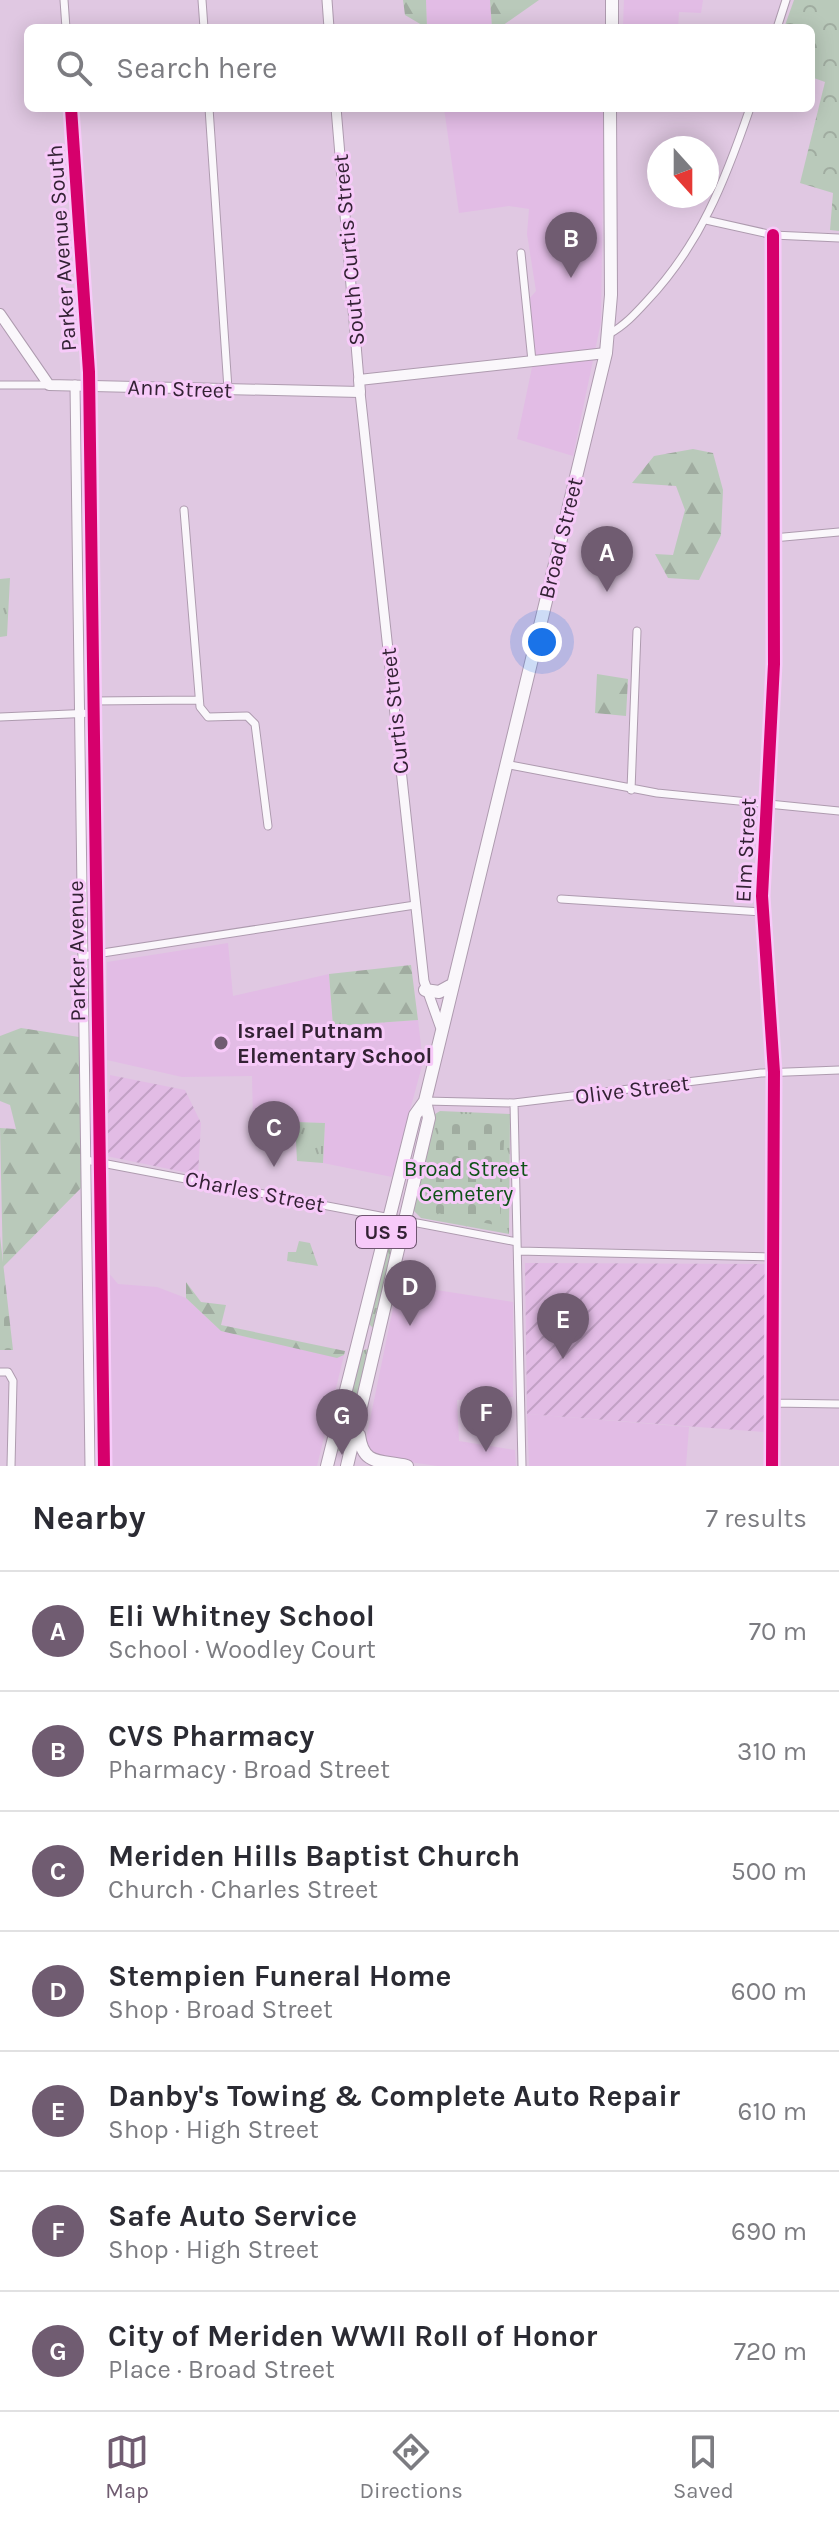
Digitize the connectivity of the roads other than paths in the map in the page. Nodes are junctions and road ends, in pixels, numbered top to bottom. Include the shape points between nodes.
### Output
1 (64, 0) edge
2 (202, 0) edge
3 (327, 0) edge
4 (612, 0) edge
5 (786, 0) edge
6 (66, 24) edge
7 (204, 24) edge
8 (329, 24) edge
9 (612, 24) edge
10 (778, 24) edge
11 (71, 112) edge
12 (209, 112) edge
13 (336, 112) edge
14 (610, 112) edge
15 (749, 112) edge
16 (706, 220) junction
17 (773, 235) junction
18 (839, 238) edge
19 (521, 253) dead end
20 (0, 314) edge
21 (609, 334) junction
22 (606, 353) junction
23 (532, 361) junction
24 (359, 380) junction
25 (0, 385) edge
26 (49, 385) junction
27 (75, 385) junction
28 (89, 385) junction
29 (228, 389) junction
30 (360, 392) junction
31 (76, 501) junction
32 (90, 501) junction
33 (184, 510) dead end
34 (839, 532) edge
35 (773, 538) junction
36 (78, 606) junction
37 (92, 606) junction
38 (637, 631) dead end
39 (199, 700) junction
40 (93, 701) junction
41 (79, 713) junction
42 (93, 713) junction
43 (0, 717) edge
44 (504, 764) junction
45 (631, 790) junction
46 (767, 804) junction
47 (839, 811) edge
48 (268, 826) dead end
49 (81, 835) junction
50 (95, 835) junction
51 (561, 899) dead end
52 (415, 905) junction
53 (762, 912) junction
54 (96, 954) junction
55 (83, 956) junction
56 (450, 986) junction
57 (425, 990) junction
58 (440, 1026) junction
59 (98, 1067) junction
60 (84, 1068) junction
61 (839, 1070) edge
62 (774, 1072) junction
63 (425, 1101) junction
64 (514, 1103) junction
65 (86, 1160) junction
66 (99, 1161) junction
67 (390, 1218) junction
68 (406, 1221) junction
69 (518, 1247) junction
70 (773, 1257) junction
71 (88, 1295) junction
72 (101, 1295) junction
73 (359, 1337) junction
74 (378, 1341) junction
75 (0, 1372) edge
76 (772, 1403) junction
77 (839, 1404) edge
78 (358, 1427) junction
79 (0, 1434) edge
80 (11, 1434) junction
81 (11, 1466) edge
82 (90, 1466) edge
83 (104, 1466) edge
84 (327, 1466) edge
85 (347, 1466) edge
86 (407, 1466) edge
87 (522, 1466) edge
88 (772, 1466) edge

1 - 6 street
2 - 7 street
3 - 8 street
4 - 9 main road
5 - 10 street
11 - 28 street, Parker Avenue South
12 - 29 street
13 - 24 street, South Curtis Street
14 - 21 main road, Broad Street / US 5
15 - 16 street
16 - 17 street
16 - 21 street via 662,285
17 - 18 street
17 - 35 street, Elm Street
19 - 23 street
20 - 26 main road
21 - 22 main road, Broad Street / US 5
22 - 23 main road
22 - 44 main road, Broad Street / US 5
23 - 24 main road
24 - 30 main road, South Curtis Street
25 - 26 street, Ann Street
26 - 27 main road, Ann Street
27 - 28 main road, Ann Street
27 - 31 street, Parker Avenue
28 - 29 main road, Ann Street
28 - 32 street, Parker Avenue
29 - 30 main road, Ann Street
30 - 52 street, Curtis Street
31 - 32 street
31 - 36 street, Parker Avenue
32 - 37 street, Parker Avenue
33 - 39 street
34 - 35 street
35 - 46 street, Elm Street via 774,675
36 - 37 street
36 - 41 street, Parker Avenue
37 - 40 street, Parker Avenue
38 - 45 street
39 - 40 street
39 - 48 street via 208,717 247,716 255,724
40 - 42 street, Parker Avenue
41 - 42 street
41 - 43 street
41 - 49 street, Parker Avenue
42 - 50 street, Parker Avenue
44 - 45 street
44 - 56 main road, Broad Street / US 5
45 - 46 street
46 - 47 street
46 - 53 street, Elm Street
49 - 50 street
49 - 55 street, Parker Avenue
50 - 54 street, Parker Avenue
51 - 53 street
52 - 54 street
52 - 57 street, Curtis Street
53 - 62 street, Elm Street
54 - 55 street
54 - 59 street, Parker Avenue
55 - 60 street, Parker Avenue
56 - 57 main road via 439,992
56 - 58 main road, Broad Street / US 5
57 - 58 street, Curtis Street
58 - 63 main road, Broad Street / US 5
59 - 60 street
59 - 66 street, Parker Avenue
60 - 65 street, Parker Avenue
61 - 62 street, Olive Street
62 - 64 street, Olive Street
62 - 70 street, Elm Street
63 - 64 street, Olive Street
63 - 67 main road, Broad Street / US 5 via 415,1115
63 - 68 main road, Broad Street / US 5 via 429,1118
64 - 69 street
65 - 66 street, Charles Street
65 - 71 street, Parker Avenue
66 - 67 street, Charles Street
66 - 72 street, Parker Avenue
67 - 68 street, Charles Street
67 - 73 main road, Broad Street / US 5
68 - 69 street, Charles Street
68 - 74 main road, Broad Street / US 5
69 - 70 street, Charles Street
69 - 87 street
70 - 76 street, Elm Street
71 - 72 street
71 - 82 street, Parker Avenue
72 - 83 street, Parker Avenue
73 - 74 main road
73 - 84 main road, Broad Street / US 5
74 - 78 main road, Broad Street / US 5
75 - 80 street via 8,1372 13,1381
76 - 77 street
76 - 88 street, Elm Street
78 - 85 main road, Broad Street / US 5
78 - 86 main road via 368,1459
79 - 80 street
80 - 81 street

